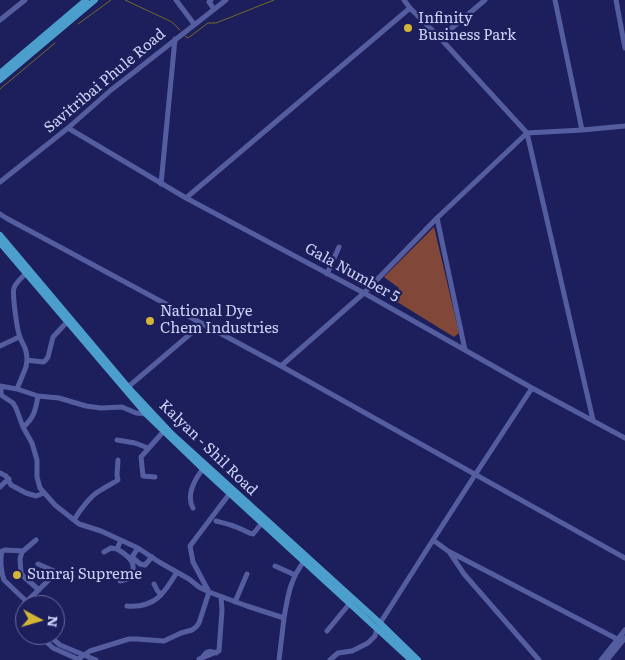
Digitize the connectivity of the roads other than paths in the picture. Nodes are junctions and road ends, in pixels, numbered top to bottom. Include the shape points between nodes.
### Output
1 (24, 0) edge
2 (86, 0) edge
3 (95, 0) edge
4 (176, 0) edge
5 (211, 0) edge
6 (226, 0) edge
7 (404, 0) edge
8 (484, 0) edge
9 (556, 0) edge
10 (617, 0) edge
11 (410, 8) junction
12 (214, 9) junction
13 (0, 20) edge
14 (194, 24) junction
15 (624, 31) edge
16 (440, 38) junction
17 (175, 39) junction
18 (625, 48) edge
19 (0, 73) edge
20 (0, 80) edge
21 (625, 126) edge
22 (68, 128) junction
23 (582, 130) junction
24 (527, 133) junction
25 (0, 182) edge
26 (161, 184) junction
27 (186, 198) junction
28 (0, 214) edge
29 (437, 218) junction
30 (0, 235) edge
31 (0, 243) edge
32 (339, 247) dead end
33 (26, 273) junction
34 (327, 274) junction
35 (364, 293) junction
36 (54, 303) junction
37 (67, 322) junction
38 (202, 324) junction
39 (19, 337) junction
40 (0, 346) edge
41 (465, 350) junction
42 (27, 360) junction
43 (281, 366) junction
44 (1, 386) edge
45 (128, 387) junction
46 (17, 388) junction
47 (532, 388) junction
48 (1, 395) edge
49 (38, 396) junction
50 (148, 412) junction
51 (593, 420) junction
52 (23, 427) junction
53 (163, 432) junction
54 (625, 438) edge
55 (117, 440) dead end
56 (148, 448) junction
57 (118, 460) dead end
58 (203, 469) junction
59 (0, 473) edge
60 (475, 475) junction
61 (8, 477) junction
62 (155, 477) dead end
63 (0, 487) edge
64 (44, 493) junction
65 (230, 494) junction
66 (193, 508) dead end
67 (74, 520) junction
68 (216, 521) dead end
69 (262, 523) junction
70 (36, 540) dead end
71 (121, 540) junction
72 (433, 540) junction
73 (138, 548) junction
74 (117, 549) junction
75 (448, 550) junction
76 (23, 551) junction
77 (104, 552) dead end
78 (152, 557) junction
79 (625, 558) edge
80 (305, 559) junction
81 (38, 564) dead end
82 (275, 566) dead end
83 (177, 572) junction
84 (248, 574) dead end
85 (295, 575) junction
86 (120, 581) dead end
87 (154, 584) dead end
88 (38, 590) junction
89 (209, 592) junction
90 (20, 595) edge
91 (33, 595) edge
92 (161, 595) junction
93 (221, 597) junction
94 (235, 602) junction
95 (350, 603) junction
96 (127, 606) dead end
97 (284, 618) junction
98 (379, 626) junction
99 (625, 630) edge
100 (327, 631) dead end
101 (625, 638) edge
102 (617, 639) junction
103 (55, 645) edge
104 (81, 658) edge
105 (200, 659) edge
106 (96, 660) edge
107 (279, 660) edge
108 (330, 660) edge
109 (411, 660) edge
110 (418, 660) edge
111 (539, 660) edge
112 (601, 660) edge
113 (607, 660) edge

1 - 13 street
2 - 19 main road
3 - 20 main road
4 - 14 street
5 - 12 street via 209,2
6 - 12 street, Savitribai Phule Road
7 - 11 street
8 - 16 street
9 - 23 street
10 - 15 street
11 - 16 street
11 - 27 street
12 - 14 street, Savitribai Phule Road
14 - 17 street, Savitribai Phule Road
15 - 18 street
16 - 24 street
17 - 22 street, Savitribai Phule Road
17 - 26 street
21 - 23 street
22 - 25 street, Savitribai Phule Road
22 - 26 street, Gala Number 5
23 - 24 street
24 - 29 street
24 - 51 street
26 - 27 street, Gala Number 5
27 - 34 street, Gala Number 5
28 - 38 street
29 - 35 street
29 - 41 street
30 - 36 main road, Kalyan - Shil Road
31 - 33 main road, Kalyan - Shil Road
32 - 34 street
33 - 36 main road, Kalyan - Shil Road
33 - 39 street via 14,286 13,293
34 - 35 street, Gala Number 5
35 - 41 street, Gala Number 5
35 - 43 street
36 - 37 main road, Kalyan - Shil Road
36 - 45 main road, Kalyan - Shil Road
37 - 42 street via 53,337 45,361
37 - 50 main road, Kalyan - Shil Road
38 - 43 street
38 - 45 street
39 - 40 street
39 - 42 street via 27,350
41 - 47 street, Gala Number 5
42 - 46 street
43 - 60 street
44 - 46 street
44 - 48 street
45 - 50 main road, Kalyan - Shil Road
46 - 49 street
47 - 51 street, Gala Number 5
47 - 60 street
48 - 52 street via 13,403
49 - 50 street via 53,396 94,407 122,406 136,413
49 - 52 street via 36,409
50 - 53 main road, Kalyan - Shil Road
50 - 80 main road, Kalyan - Shil Road
51 - 54 street, Gala Number 5
52 - 64 street via 32,443 37,477
53 - 56 street
53 - 58 main road, Kalyan - Shil Road
55 - 56 street
56 - 62 street via 142,457 143,476
57 - 67 street via 118,480 99,490
58 - 65 main road, Kalyan - Shil Road
58 - 66 street via 191,491
59 - 61 street
60 - 72 street
60 - 79 street
61 - 63 street
61 - 64 street via 11,485 26,493 36,496
64 - 67 street
65 - 69 main road, Kalyan - Shil Road
65 - 89 street via 190,546 193,562
67 - 71 street
68 - 69 street via 253,534
69 - 80 main road, Kalyan - Shil Road
70 - 76 street
71 - 73 street
71 - 74 street
72 - 75 street
72 - 98 street
73 - 78 street
73 - 78 street via 132,558 140,564 146,565
74 - 77 street
74 - 86 street via 127,554 133,568 128,579
75 - 102 street
75 - 111 street via 464,574
76 - 88 street via 20,559 22,574
76 - 90 street via 5,550 1,556 2,576
78 - 83 street
80 - 85 street
80 - 95 main road, Kalyan - Shil Road
80 - 98 main road, Kalyan - Shil Road
81 - 88 street via 56,573
82 - 85 street
83 - 89 street
83 - 92 street
84 - 94 street
85 - 97 street via 288,592
87 - 92 street
88 - 91 street
89 - 93 street
89 - 104 street via 199,623 192,630 164,640 129,639 90,651
92 - 96 street via 147,604
93 - 94 street
93 - 105 street via 219,651
94 - 97 street
95 - 98 main road, Kalyan - Shil Road
95 - 100 street
97 - 107 street
98 - 108 street via 368,642 352,651 338,653
98 - 109 main road, Kalyan - Shil Road
98 - 110 main road, Kalyan - Shil Road
99 - 102 street
101 - 113 street
102 - 112 street
103 - 104 street
104 - 106 street

